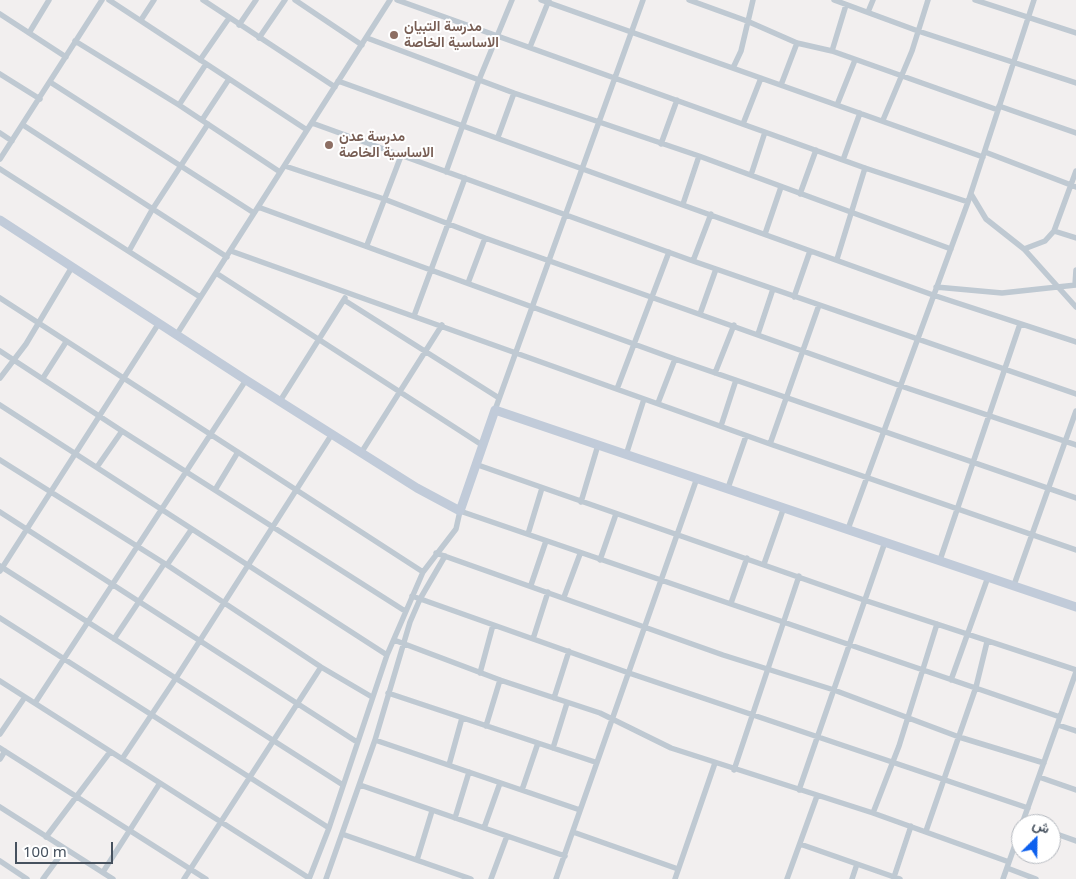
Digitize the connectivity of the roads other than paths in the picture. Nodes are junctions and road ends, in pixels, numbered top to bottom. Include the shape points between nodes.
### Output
1 (49, 0) edge
2 (102, 0) edge
3 (109, 0) edge
4 (154, 0) edge
5 (203, 0) edge
6 (256, 0) edge
7 (285, 0) edge
8 (295, 0) edge
9 (390, 0) edge
10 (397, 0) edge
11 (512, 0) edge
12 (541, 0) edge
13 (643, 0) edge
14 (689, 0) edge
15 (753, 0) edge
16 (834, 0) edge
17 (873, 0) edge
18 (928, 0) edge
19 (975, 0) edge
20 (1034, 0) edge
21 (549, 1) edge
22 (846, 5) junction
23 (868, 12) junction
24 (0, 14) edge
25 (1028, 17) junction
26 (229, 18) junction
27 (141, 20) junction
28 (747, 21) junction
29 (239, 25) junction
30 (918, 31) junction
31 (631, 32) junction
32 (29, 33) junction
33 (1076, 33) edge
34 (498, 36) junction
35 (259, 38) junction
36 (367, 38) junction
37 (75, 41) junction
38 (797, 42) junction
39 (362, 45) junction
40 (530, 48) junction
41 (832, 51) junction
42 (66, 57) junction
43 (855, 60) junction
44 (203, 62) junction
45 (1013, 64) junction
46 (733, 68) junction
47 (0, 74) edge
48 (615, 77) junction
49 (902, 77) junction
50 (761, 78) junction
51 (229, 79) junction
52 (479, 80) junction
53 (50, 82) junction
54 (1076, 83) edge
55 (337, 84) junction
56 (781, 85) junction
57 (514, 93) junction
58 (40, 99) junction
59 (677, 100) junction
60 (179, 105) junction
61 (837, 105) junction
62 (998, 108) junction
63 (860, 113) junction
64 (202, 120) junction
65 (883, 120) junction
66 (599, 123) junction
67 (208, 124) junction
68 (312, 124) junction
69 (743, 124) junction
70 (23, 125) junction
71 (462, 126) junction
72 (307, 130) junction
73 (765, 132) junction
74 (0, 133) edge
75 (1076, 133) edge
76 (498, 138) junction
77 (12, 141) junction
78 (661, 144) junction
79 (816, 150) junction
80 (984, 154) junction
81 (400, 156) junction
82 (699, 156) junction
83 (0, 159) edge
84 (843, 160) junction
85 (285, 166) junction
86 (179, 167) junction
87 (581, 167) junction
88 (865, 168) junction
89 (0, 169) edge
90 (1076, 171) edge
91 (280, 172) junction
92 (446, 172) junction
93 (750, 175) junction
94 (465, 178) junction
95 (1073, 186) edge
96 (781, 187) junction
97 (800, 194) junction
98 (971, 194) junction
99 (384, 199) junction
100 (968, 202) junction
101 (683, 204) junction
102 (152, 210) junction
103 (256, 210) junction
104 (711, 214) junction
105 (852, 214) junction
106 (565, 215) junction
107 (0, 220) edge
108 (448, 224) junction
109 (1054, 231) junction
110 (765, 234) junction
111 (485, 238) junction
112 (1076, 238) edge
113 (367, 245) junction
114 (952, 249) junction
115 (1024, 249) junction
116 (810, 251) junction
117 (129, 252) junction
118 (669, 252) junction
119 (229, 254) junction
120 (549, 260) junction
121 (837, 260) junction
122 (693, 261) junction
123 (72, 267) junction
124 (716, 269) junction
125 (432, 270) junction
126 (1076, 270) edge
127 (216, 273) junction
128 (468, 283) junction
129 (1075, 285) edge
130 (1058, 286) junction
131 (936, 287) junction
132 (773, 289) junction
133 (348, 294) junction
134 (933, 295) junction
135 (200, 297) junction
136 (650, 297) junction
137 (794, 297) junction
138 (0, 298) edge
139 (344, 300) junction
140 (819, 305) junction
141 (533, 306) junction
142 (1076, 307) edge
143 (700, 314) junction
144 (414, 316) junction
145 (38, 323) junction
146 (159, 323) junction
147 (1020, 324) junction
148 (734, 325) junction
149 (442, 326) junction
150 (176, 334) junction
151 (758, 334) junction
152 (318, 340) junction
153 (917, 340) junction
154 (66, 342) junction
155 (1076, 342) edge
156 (634, 343) junction
157 (0, 351) edge
158 (426, 351) junction
159 (804, 351) junction
160 (516, 354) junction
161 (675, 359) junction
162 (14, 360) junction
163 (1004, 369) junction
164 (715, 373) junction
165 (124, 377) junction
166 (0, 378) edge
167 (43, 378) junction
168 (246, 380) junction
169 (736, 380) junction
170 (901, 386) junction
171 (617, 389) junction
172 (398, 393) junction
173 (1076, 394) edge
174 (787, 397) junction
175 (499, 398) junction
176 (644, 399) junction
177 (280, 401) junction
178 (658, 404) junction
179 (0, 405) edge
180 (495, 410) junction
181 (1076, 411) edge
182 (990, 416) junction
183 (100, 417) junction
184 (720, 426) junction
185 (122, 431) junction
186 (884, 431) junction
187 (332, 434) junction
188 (211, 435) junction
189 (746, 436) junction
190 (1065, 442) junction
191 (770, 444) junction
192 (482, 445) junction
193 (598, 445) junction
194 (1076, 446) edge
195 (238, 452) junction
196 (76, 453) junction
197 (361, 453) junction
198 (626, 454) junction
199 (0, 460) edge
200 (475, 464) junction
201 (972, 464) junction
202 (97, 467) junction
203 (187, 472) junction
204 (697, 478) junction
205 (866, 478) junction
206 (542, 488) junction
207 (728, 488) junction
208 (1048, 489) junction
209 (215, 490) junction
210 (298, 490) junction
211 (51, 492) junction
212 (1076, 498) edge
213 (581, 502) junction
214 (784, 507) junction
215 (956, 509) junction
216 (162, 510) junction
217 (460, 511) junction
218 (0, 512) edge
219 (616, 514) junction
220 (273, 527) junction
221 (26, 529) junction
222 (848, 529) junction
223 (191, 530) junction
224 (528, 534) junction
225 (677, 535) junction
226 (1032, 535) junction
227 (546, 541) junction
228 (885, 542) junction
229 (137, 546) junction
230 (1076, 550) edge
231 (436, 553) junction
232 (580, 554) junction
233 (445, 556) junction
234 (747, 558) junction
235 (600, 560) junction
236 (940, 560) junction
237 (764, 564) junction
238 (166, 565) junction
239 (248, 565) junction
240 (1, 568) edge
241 (423, 572) junction
242 (799, 576) junction
243 (988, 577) junction
244 (661, 580) junction
245 (112, 584) junction
246 (1014, 585) junction
247 (531, 586) junction
248 (548, 592) junction
249 (412, 596) junction
250 (564, 597) junction
251 (420, 599) junction
252 (864, 600) junction
253 (139, 602) junction
254 (224, 603) junction
255 (731, 603) junction
256 (1076, 607) edge
257 (406, 612) junction
258 (0, 618) edge
259 (88, 622) junction
260 (782, 623) junction
261 (937, 624) junction
262 (493, 625) junction
263 (645, 626) junction
264 (967, 634) junction
265 (114, 638) junction
266 (533, 639) junction
267 (394, 640) junction
268 (199, 641) junction
269 (987, 642) junction
270 (403, 644) junction
271 (848, 644) junction
272 (569, 651) junction
273 (387, 655) junction
274 (64, 660) junction
275 (321, 667) junction
276 (767, 669) junction
277 (921, 669) junction
278 (1076, 671) edge
279 (480, 673) junction
280 (629, 673) junction
281 (176, 678) junction
282 (500, 680) junction
283 (951, 680) junction
284 (0, 681) edge
285 (976, 687) junction
286 (834, 690) junction
287 (388, 693) junction
288 (25, 697) junction
289 (372, 698) junction
290 (554, 698) junction
291 (35, 703) junction
292 (568, 703) junction
293 (298, 704) junction
294 (753, 714) junction
295 (152, 716) junction
296 (1060, 717) junction
297 (462, 718) junction
298 (611, 718) junction
299 (906, 718) junction
300 (1058, 725) junction
301 (486, 726) junction
302 (1076, 731) edge
303 (0, 734) edge
304 (959, 736) junction
305 (818, 737) junction
306 (375, 740) junction
307 (274, 742) junction
308 (358, 742) junction
309 (538, 743) junction
310 (553, 748) junction
311 (3, 749) edge
312 (110, 752) junction
313 (0, 759) edge
314 (122, 759) junction
315 (595, 762) junction
316 (893, 762) junction
317 (715, 763) junction
318 (1044, 763) junction
319 (449, 765) junction
320 (734, 770) junction
321 (469, 772) junction
322 (1040, 776) junction
323 (249, 778) junction
324 (943, 781) junction
325 (160, 783) junction
326 (500, 783) junction
327 (343, 785) junction
328 (360, 785) junction
329 (522, 790) junction
330 (799, 790) junction
331 (1076, 790) edge
332 (77, 796) junction
333 (817, 796) junction
334 (0, 807) edge
335 (1028, 808) junction
336 (580, 810) junction
337 (432, 811) junction
338 (873, 813) junction
339 (1026, 814) edge
340 (455, 818) junction
341 (222, 822) junction
342 (911, 826) junction
343 (329, 828) junction
344 (484, 828) junction
345 (130, 831) junction
346 (926, 831) junction
347 (572, 832) junction
348 (342, 834) junction
349 (507, 836) junction
350 (1061, 836) edge
351 (46, 837) junction
352 (1076, 841) edge
353 (800, 844) junction
354 (65, 849) junction
355 (565, 856) junction
356 (1011, 857) edge
357 (417, 860) junction
358 (0, 861) edge
359 (1009, 862) junction
360 (857, 864) junction
361 (190, 868) junction
362 (1007, 868) junction
363 (678, 869) junction
364 (103, 872) junction
365 (451, 872) junction
366 (309, 878) edge
367 (897, 878) edge
368 (27, 879) edge
369 (43, 879) edge
370 (114, 879) edge
371 (184, 879) edge
372 (206, 879) edge
373 (326, 879) edge
374 (448, 879) edge
375 (471, 879) edge
376 (491, 879) edge
377 (556, 879) edge
378 (675, 879) edge
379 (787, 879) edge
380 (852, 879) edge
381 (1003, 879) edge
382 (1036, 879) edge

1 - 32 street
2 - 37 street
3 - 27 street
4 - 27 street
5 - 26 street
6 - 29 street
7 - 35 street
8 - 39 street
9 - 36 street
10 - 34 street
11 - 34 street
12 - 21 street
13 - 31 street
14 - 28 street
15 - 28 street
16 - 22 street
17 - 23 street
18 - 30 street
19 - 25 street
20 - 25 street
21 - 31 street
21 - 40 street
22 - 23 street
22 - 41 street
23 - 30 street
24 - 32 street
25 - 33 street
25 - 45 street
26 - 29 street
26 - 44 street
27 - 44 street
28 - 38 street
28 - 46 street via 741,51
29 - 35 street
30 - 45 street
30 - 49 street
31 - 46 street
31 - 48 street
32 - 42 street
34 - 40 street
34 - 52 street
35 - 55 street
36 - 39 street
36 - 52 street
37 - 42 street
37 - 60 street
38 - 41 street
38 - 56 street
39 - 55 street
40 - 48 street
41 - 43 street
42 - 53 street
43 - 49 street
43 - 61 street
44 - 51 street
44 - 60 street
45 - 54 street
45 - 62 street
46 - 50 street
47 - 58 street
48 - 59 street
48 - 66 street
49 - 62 street
49 - 65 street
50 - 56 street
50 - 69 street
51 - 64 street
51 - 72 street
52 - 57 street
52 - 71 street
53 - 58 street
53 - 86 street
55 - 68 street
55 - 71 street
56 - 61 street
57 - 66 street
57 - 76 street
58 - 70 street
59 - 69 street
59 - 78 street
60 - 64 street
61 - 63 street
62 - 75 street
62 - 80 street
63 - 65 street
63 - 84 street
64 - 67 street
65 - 80 street
66 - 78 street
66 - 87 street
67 - 86 street
67 - 91 street
68 - 72 street
68 - 81 street
69 - 73 street
70 - 77 street
70 - 102 street
71 - 76 street
71 - 92 street
72 - 85 street
73 - 79 street
73 - 93 street
74 - 77 street
76 - 87 street
77 - 83 street
78 - 82 street
79 - 84 street
79 - 97 street
80 - 95 street
80 - 98 street
81 - 92 street
81 - 99 street
82 - 93 street
82 - 101 street
84 - 88 street
85 - 91 street
85 - 99 street
86 - 102 street
86 - 103 street
87 - 101 street
87 - 106 street
88 - 100 street
88 - 105 street
89 - 117 street
90 - 95 street
91 - 103 street
92 - 94 street
93 - 96 street
94 - 106 street
94 - 108 street
95 - 109 street
96 - 97 street
96 - 110 street
97 - 105 street
98 - 100 street
98 - 115 street via 986,219
99 - 108 street
99 - 113 street
100 - 114 street
101 - 104 street
102 - 117 street
102 - 119 street
103 - 113 street
103 - 119 street
104 - 110 street
104 - 122 street
105 - 114 street
105 - 121 street
106 - 118 street
106 - 120 street
107 - 123 main road
108 - 111 street
108 - 125 street
109 - 112 street
109 - 115 street via 1044,242
110 - 116 street
111 - 120 street
111 - 128 street
113 - 125 street
114 - 131 street
115 - 130 street
116 - 121 street
116 - 137 street
117 - 135 street
118 - 122 street
118 - 136 street
119 - 127 street
119 - 133 street
120 - 136 street
120 - 141 street
121 - 134 street
122 - 124 street
123 - 145 street
123 - 146 main road
124 - 132 street
124 - 143 street
125 - 128 street
125 - 144 street
126 - 129 street
127 - 135 street
127 - 152 street
128 - 141 street
129 - 130 street
130 - 131 street via 1002,293
130 - 142 street
131 - 134 street
132 - 137 street
132 - 151 street
133 - 139 street
133 - 144 street
134 - 147 street
134 - 153 street
135 - 150 street
136 - 143 street
136 - 156 street
137 - 140 street
138 - 145 street
139 - 152 street
139 - 158 street
140 - 153 street
140 - 159 street
141 - 156 street
141 - 160 street
143 - 148 street
144 - 149 street
145 - 154 street
145 - 162 street
146 - 150 main road
146 - 165 street
147 - 155 street
147 - 163 street
148 - 151 street
148 - 164 street
149 - 158 street
149 - 160 street
150 - 168 main road
151 - 159 street
152 - 172 street
152 - 177 street
153 - 163 street
153 - 170 street
154 - 165 street
154 - 167 street
156 - 161 street
156 - 171 street
157 - 162 street
158 - 172 street
158 - 175 street
159 - 170 street
159 - 174 street
160 - 171 street
160 - 175 street
161 - 164 street
161 - 178 street
162 - 166 street
162 - 167 street
163 - 173 street
163 - 182 street
164 - 169 street
165 - 183 street
165 - 188 street
167 - 183 street
168 - 177 main road
168 - 188 street
169 - 174 street
169 - 184 street
170 - 182 street
170 - 186 street
171 - 176 street
172 - 192 street
172 - 197 street
174 - 186 street
174 - 191 street
175 - 180 street
176 - 178 street
176 - 198 street
177 - 187 main road
178 - 184 street
179 - 196 street
180 - 192 main road
180 - 193 main road
181 - 190 street
182 - 190 street
182 - 201 street
183 - 185 street
183 - 196 street
184 - 189 street
185 - 202 street
185 - 203 street
186 - 201 street
186 - 205 street
187 - 197 main road
187 - 210 street
188 - 195 street
188 - 203 street
189 - 191 street
189 - 207 street
190 - 194 street
190 - 208 street
191 - 205 street
192 - 200 main road
193 - 198 main road
193 - 213 street
195 - 209 street
195 - 210 street
196 - 202 street
196 - 211 street
197 - 217 main road
198 - 204 main road
199 - 211 street
200 - 206 street
200 - 217 main road
201 - 208 street
201 - 215 street
202 - 216 street
203 - 209 street
203 - 216 street
204 - 207 main road
204 - 225 street
205 - 215 street
205 - 222 street
206 - 213 street
206 - 224 street
207 - 214 main road
208 - 212 street
208 - 226 street
209 - 220 street
210 - 220 street
210 - 241 street
211 - 221 street
211 - 229 street
213 - 219 street
214 - 222 main road
214 - 237 street
215 - 226 street
215 - 236 street
216 - 223 street
216 - 229 street
217 - 224 street
217 - 231 street via 456,528
218 - 221 street
219 - 225 street
219 - 235 street
220 - 239 street
220 - 257 street
221 - 240 street
221 - 245 street
222 - 228 main road
223 - 238 street
223 - 239 street
224 - 227 street
225 - 234 street
225 - 244 street
226 - 230 street
226 - 246 street
227 - 232 street
227 - 247 street
228 - 236 main road
228 - 252 street
229 - 238 street
229 - 245 street
231 - 233 street
231 - 241 street
232 - 235 street
232 - 250 street
233 - 247 street
233 - 251 street
234 - 237 street
234 - 255 street
235 - 244 street
236 - 243 main road
237 - 242 street
238 - 253 street
238 - 254 street
239 - 254 street
239 - 273 street
240 - 259 street
241 - 249 street
242 - 252 street
242 - 260 street
243 - 246 main road
243 - 264 street
244 - 255 street
244 - 263 street
245 - 253 street
245 - 259 street
246 - 256 main road
247 - 248 street
248 - 250 street
248 - 266 street
249 - 251 street
249 - 257 street
250 - 263 street
251 - 262 street
251 - 270 street
252 - 261 street
252 - 271 street
253 - 265 street
253 - 268 street
254 - 268 street
254 - 275 street
255 - 260 street
257 - 267 street
258 - 274 street
259 - 265 street
259 - 274 street
260 - 271 street
260 - 276 street
261 - 264 street
261 - 277 street
262 - 266 street
262 - 279 street
263 - 276 street
263 - 280 street
264 - 269 street
264 - 283 street
265 - 281 street
266 - 272 street
267 - 270 street
267 - 273 street
268 - 281 street
268 - 293 street
269 - 278 street
269 - 285 street
270 - 279 street
270 - 287 street
271 - 277 street
271 - 286 street
272 - 280 street
272 - 290 street
273 - 289 street
274 - 291 street
274 - 295 street
275 - 289 street
275 - 293 street
276 - 286 street
276 - 294 street
277 - 283 street
277 - 299 street
278 - 296 street
279 - 282 street
280 - 294 street
280 - 298 street
281 - 295 street
281 - 307 street
282 - 290 street
282 - 301 street
283 - 285 street
284 - 288 street
285 - 296 street
285 - 304 street
286 - 299 street
286 - 305 street
287 - 297 street
287 - 306 street
288 - 291 street
288 - 303 street
289 - 308 street
290 - 292 street
291 - 312 street
292 - 298 street
292 - 310 street
293 - 307 street
293 - 308 street
294 - 305 street
294 - 320 street
295 - 314 street
295 - 323 street
296 - 300 street
297 - 301 street
297 - 319 street
298 - 315 street
298 - 317 street via 660,744
299 - 304 street
299 - 316 street
300 - 302 street
300 - 318 street
301 - 309 street
304 - 318 street
304 - 324 street
305 - 316 street
305 - 330 street
306 - 319 street
306 - 328 street
307 - 323 street
307 - 327 street
308 - 327 street
309 - 310 street
309 - 329 street
310 - 315 street
311 - 313 street
311 - 332 street
312 - 314 street
312 - 332 street
314 - 325 street
315 - 336 street
316 - 324 street
316 - 338 street
317 - 320 street
317 - 363 street
318 - 322 street
319 - 321 street
320 - 330 street
321 - 326 street
321 - 340 street
322 - 331 street
322 - 335 street
323 - 341 street
323 - 343 street
324 - 335 street
324 - 346 street
325 - 341 street
325 - 345 street
326 - 329 street
326 - 344 street
327 - 343 street
328 - 337 street
328 - 348 street
329 - 336 street
330 - 333 street
332 - 345 street
332 - 351 street
333 - 338 street
333 - 353 street
334 - 351 street
335 - 339 street
336 - 347 street
337 - 340 street
337 - 357 street
338 - 342 street
340 - 344 street
341 - 361 street
341 - 366 street
342 - 346 street
342 - 367 street
343 - 366 street
344 - 349 street
345 - 361 street
345 - 364 street
346 - 359 street
347 - 355 street
347 - 363 street
348 - 357 street
348 - 373 street
349 - 355 street
349 - 376 street
350 - 352 street
351 - 354 street
353 - 360 street
353 - 379 street
354 - 364 street
354 - 369 street
355 - 377 street
356 - 359 street
357 - 365 street
358 - 368 street
359 - 362 street
360 - 367 street
360 - 380 street
361 - 371 street
361 - 372 street
362 - 381 street
362 - 382 street
363 - 378 street
364 - 370 street
365 - 374 street
365 - 375 street

